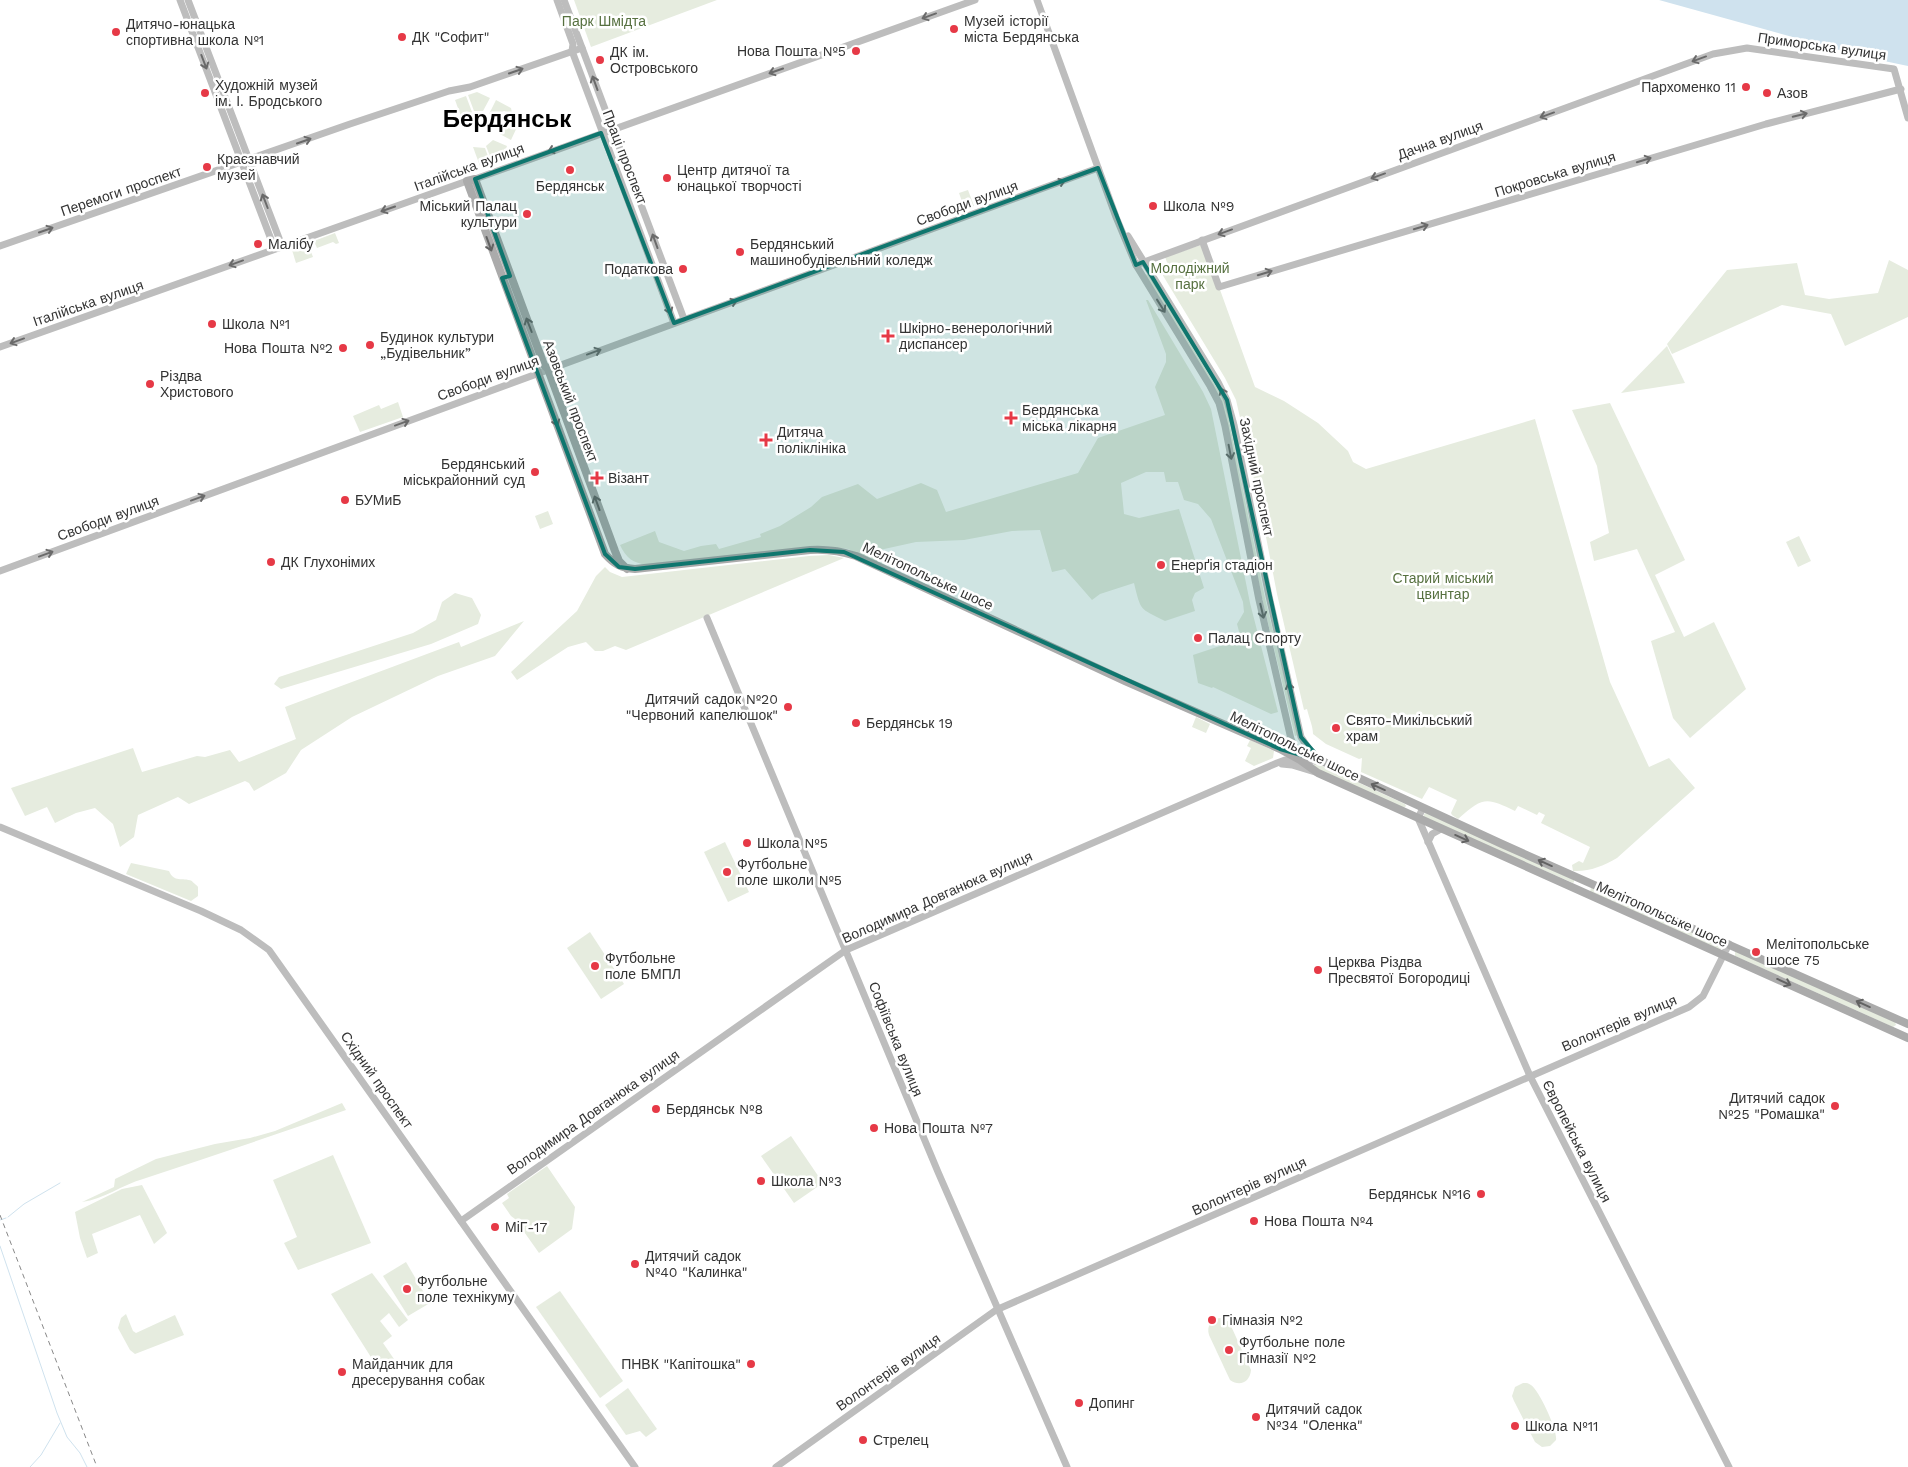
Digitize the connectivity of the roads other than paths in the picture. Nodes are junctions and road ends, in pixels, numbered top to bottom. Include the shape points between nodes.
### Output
1 (180, 0) edge
2 (188, 0) edge
3 (557, 0) edge
4 (564, 0) edge
5 (975, 0) edge
6 (1037, 0) edge
7 (582, 48) junction
8 (1747, 48) joint
9 (572, 52) junction
10 (1901, 89) junction
11 (1908, 118) edge
12 (612, 129) junction
13 (601, 133) junction
14 (245, 161) junction
15 (1098, 168) junction
16 (471, 180) junction
17 (1116, 217) junction
18 (1202, 240) junction
19 (0, 246) edge
20 (282, 246) junction
21 (1143, 262) junction
22 (1136, 265) junction
23 (506, 277) junction
24 (684, 319) junction
25 (674, 323) junction
26 (0, 347) edge
27 (548, 369) junction
28 (538, 373) junction
29 (627, 569) junction
30 (0, 571) edge
31 (707, 618) dead end
32 (1294, 754) junction
33 (1322, 762) junction
34 (1277, 763) junction
35 (1318, 773) junction
36 (1422, 808) junction
37 (1418, 818) junction
38 (0, 827) edge
39 (1442, 829) junction
40 (1428, 842) junction
41 (1729, 944) junction
42 (846, 950) junction
43 (1723, 955) junction
44 (1908, 1024) edge
45 (1908, 1038) edge
46 (1530, 1076) junction
47 (461, 1220) junction
48 (996, 1310) junction
49 (635, 1467) edge
50 (776, 1467) edge
51 (1066, 1467) edge
52 (1730, 1467) edge

1 -> 14 main road
2 - 14 main road
3 - 9 main road, Праці проспект via 573,44
4 - 7 main road, Праці проспект
5 -> 12 main road, Італійська вулиця
6 - 15 main road, Західний проспект
7 - 9 main road, Перемоги проспект
12 -> 7 main road, Праці проспект
8 - 10 main road, Приморська вулиця via 1894,69
8 -> 18 main road, Дачна вулиця via 1713,54
9 - 13 main road, Праці проспект
14 -> 9 main road, Перемоги проспект
10 - 11 main road
18 -> 10 main road, Покровська вулиця via 1219,287 1766,124
12 - 13 main road, Італійська вулиця
24 -> 12 main road, Праці проспект
13 -> 16 main road, Італійська вулиця
13 -> 25 main road, Праці проспект
19 -> 14 main road, Перемоги проспект
14 - 20 main road via 272,242
15 - 17 main road, Західний проспект
24 -> 15 main road, Свободи вулиця
16 -> 20 main road, Італійська вулиця
16 - 23 main road, Азовський проспект
17 - 21 main road, Західний проспект
17 - 22 main road, Західний проспект
18 - 21 main road, Дачна вулиця
20 -> 26 main road, Італійська вулиця
21 - 22 main road, Дачна вулиця
33 -> 21 main road, Західний проспект via 1301,737 1227,400 1199,348
22 -> 32 main road, Західний проспект via 1219,403
27 -> 23 main road, Азовський проспект
23 - 28 main road, Азовський проспект
24 - 25 main road, Свободи вулиця
27 -> 25 main road, Свободи вулиця
27 - 28 main road, Свободи вулиця
29 -> 27 main road, Азовський проспект via 615,551
28 -> 29 main road, Азовський проспект via 605,554 612,562
30 -> 28 main road, Свободи вулиця
29 - 32 main road, Мелітопольське шосе via 810,550 844,552 1143,689
31 - 42 main road, Софіївська вулиця
32 - 33 main road, Мелітопольське шосе
32 - 34 main road
32 - 34 main road
32 - 35 main road, Мелітопольське шосе
36 -> 33 main road, Мелітопольське шосе
34 - 35 main road
34 - 42 main road, Володимира Довганюка вулиця
35 - 37 main road, Мелітопольське шосе
36 - 37 main road
41 -> 36 main road, Мелітопольське шосе
37 - 39 main road, Мелітопольське шосе
37 - 40 main road, Європейська вулиця
38 - 47 main road, Східний проспект via 201,911 260,942 290,979
39 - 40 main road via 1432,834
39 -> 43 main road, Мелітопольське шосе
40 - 46 main road, Європейська вулиця
41 - 43 main road, Волонтерів вулиця
44 -> 41 main road, Мелітопольське шосе
42 - 47 main road, Володимира Довганюка вулиця
42 - 48 main road, Софіївська вулиця
43 -> 45 main road, Мелітопольське шосе
43 - 46 main road, Волонтерів вулиця via 1697,1002
46 - 48 main road, Волонтерів вулиця
46 - 52 main road, Європейська вулиця
47 - 49 main road, Східний проспект
48 - 50 main road, Волонтерів вулиця
48 - 51 main road, Софіївська вулиця

